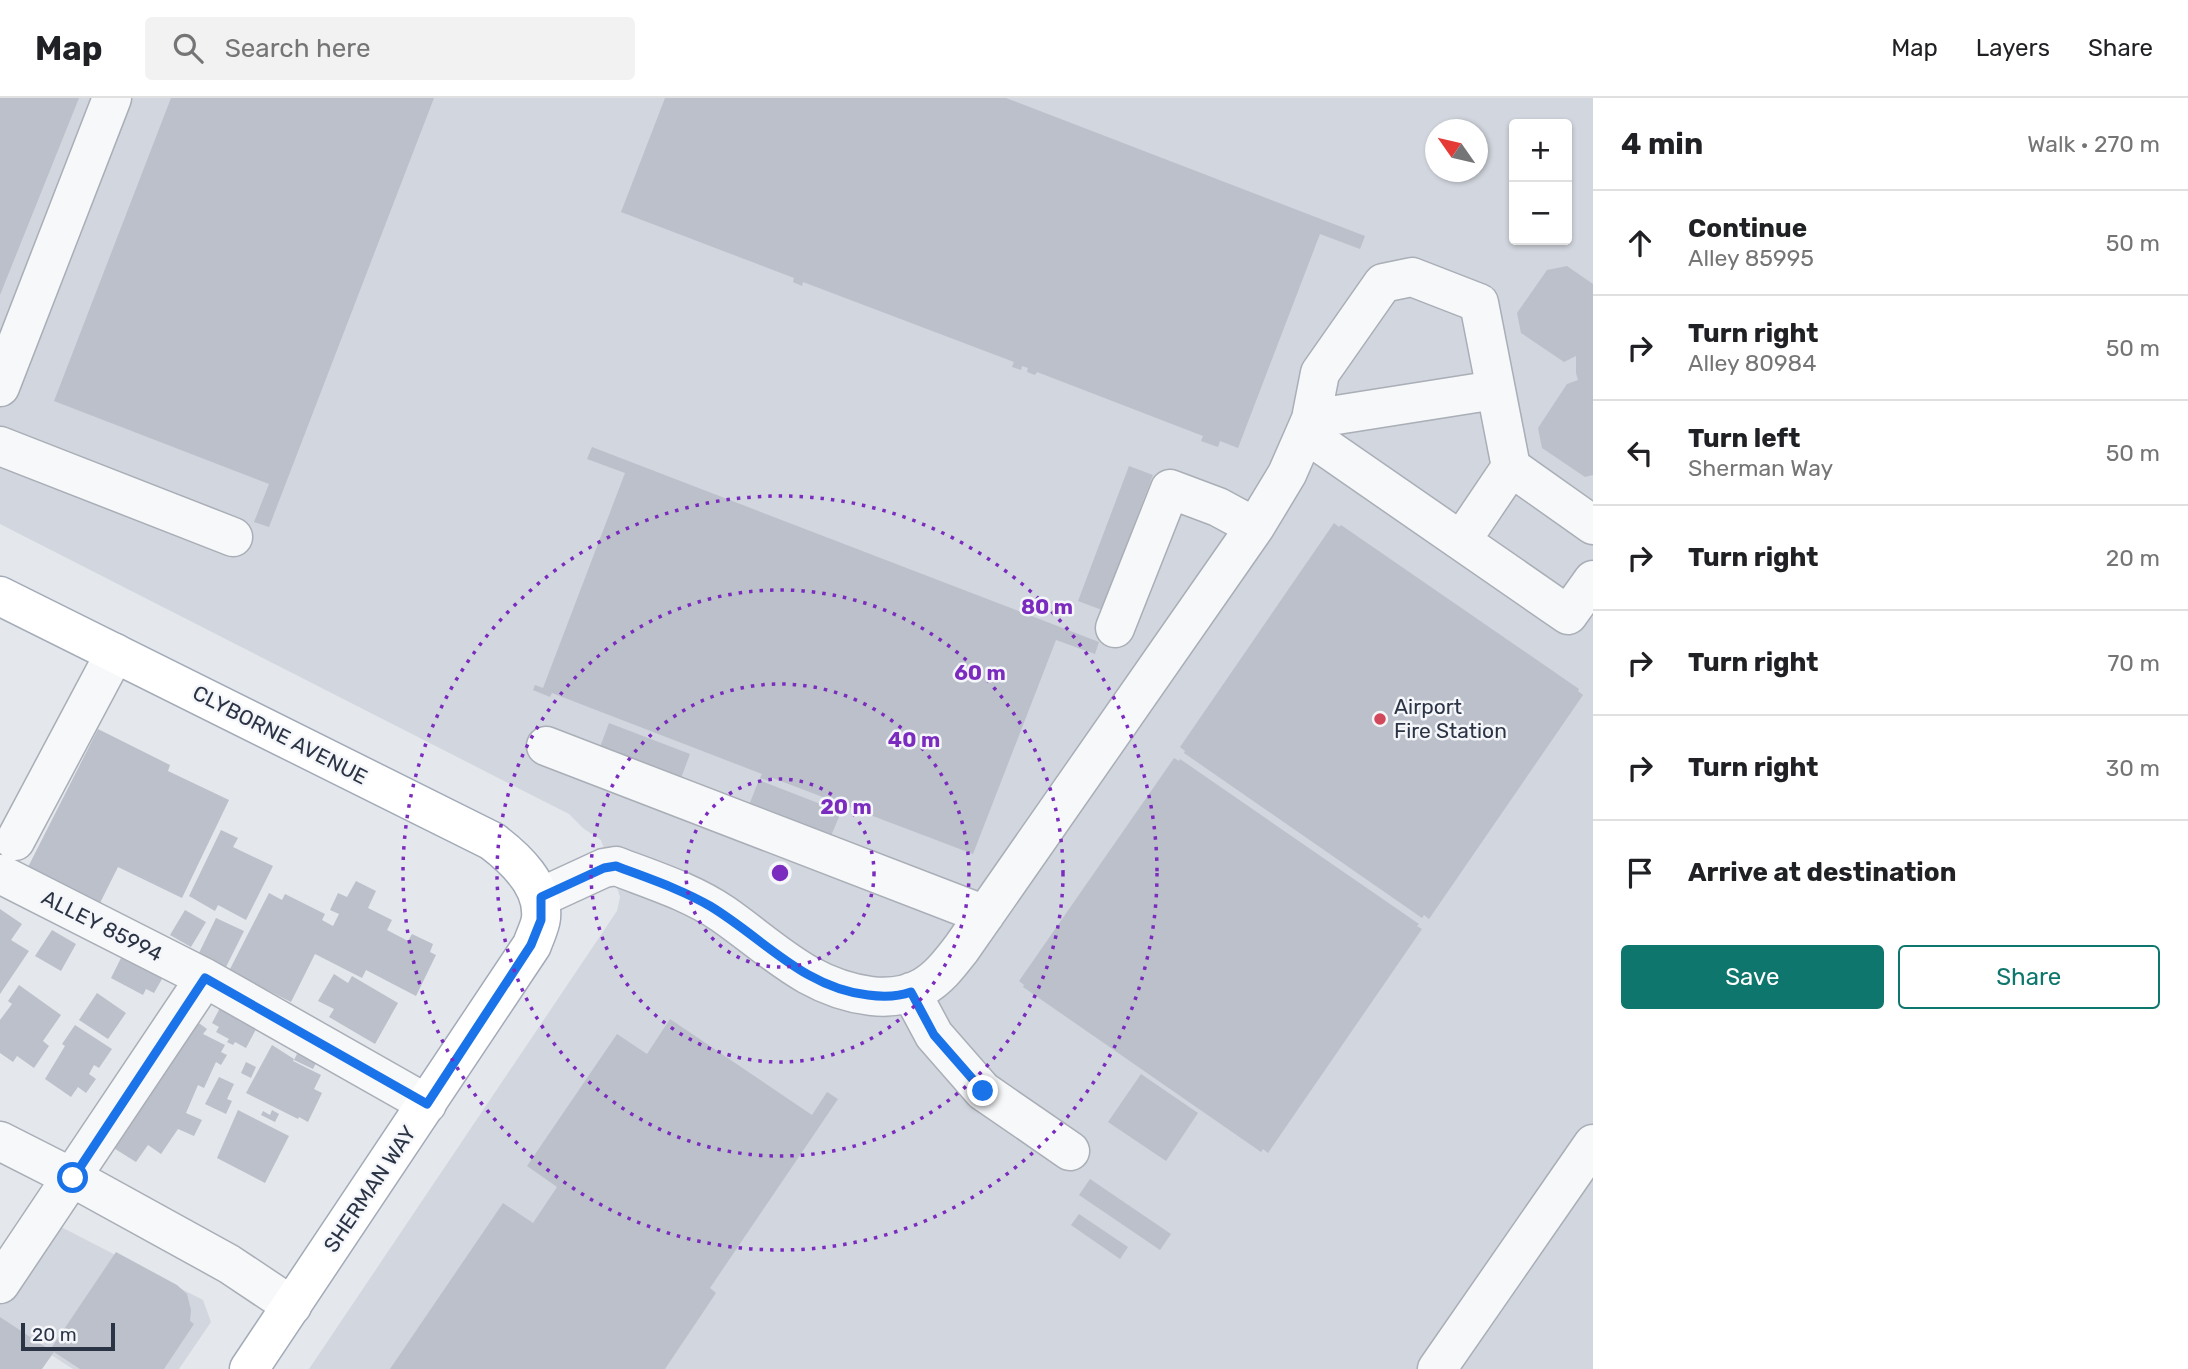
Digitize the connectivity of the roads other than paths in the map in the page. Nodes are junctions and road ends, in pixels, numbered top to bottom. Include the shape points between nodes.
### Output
1 (112, 98) edge
2 (0, 387) edge
3 (1495, 390) junction
4 (1308, 426) junction
5 (0, 446) edge
6 (1511, 467) junction
7 (1593, 525) edge
8 (1255, 527) junction
9 (233, 537) dead end
10 (1461, 541) junction
11 (1593, 580) edge
12 (0, 596) edge
13 (1115, 628) dead end
14 (115, 653) junction
15 (546, 746) dead end
16 (8, 858) edge
17 (541, 897) junction
18 (985, 915) junction
19 (205, 978) junction
20 (911, 992) junction
21 (427, 1104) junction
22 (0, 1141) edge
23 (1593, 1144) edge
24 (1070, 1151) dead end
25 (73, 1178) junction
26 (0, 1284) edge
27 (292, 1306) junction
28 (249, 1369) edge
29 (1437, 1369) edge

1 - 2 street
3 - 4 street
3 - 4 street via 1479,303 1412,277 1383,283 1320,373
3 - 6 street
4 - 8 street via 1287,474
4 - 10 street
5 - 9 street
6 - 7 street
6 - 10 street
8 - 13 street via 1218,506 1170,489
8 - 18 street
10 - 11 street via 1568,615
12 - 14 main road, CLYBORNE AVENUE
14 - 16 street
14 - 17 main road, CLYBORNE AVENUE via 492,841 514,858
15 - 18 street
16 - 19 street, ALLEY 85994
17 - 20 street via 616,866 707,904 784,961 833,988 883,997
17 - 21 main road, SHERMAN WAY via 541,920 531,945
18 - 20 street via 943,971
19 - 21 street, ALLEY 85994
19 - 25 street
20 - 24 street via 934,1035 983,1091
21 - 27 main road, SHERMAN WAY
22 - 25 street
23 - 29 street
25 - 26 street
25 - 27 street via 229,1264
27 - 28 main road, SHERMAN WAY

